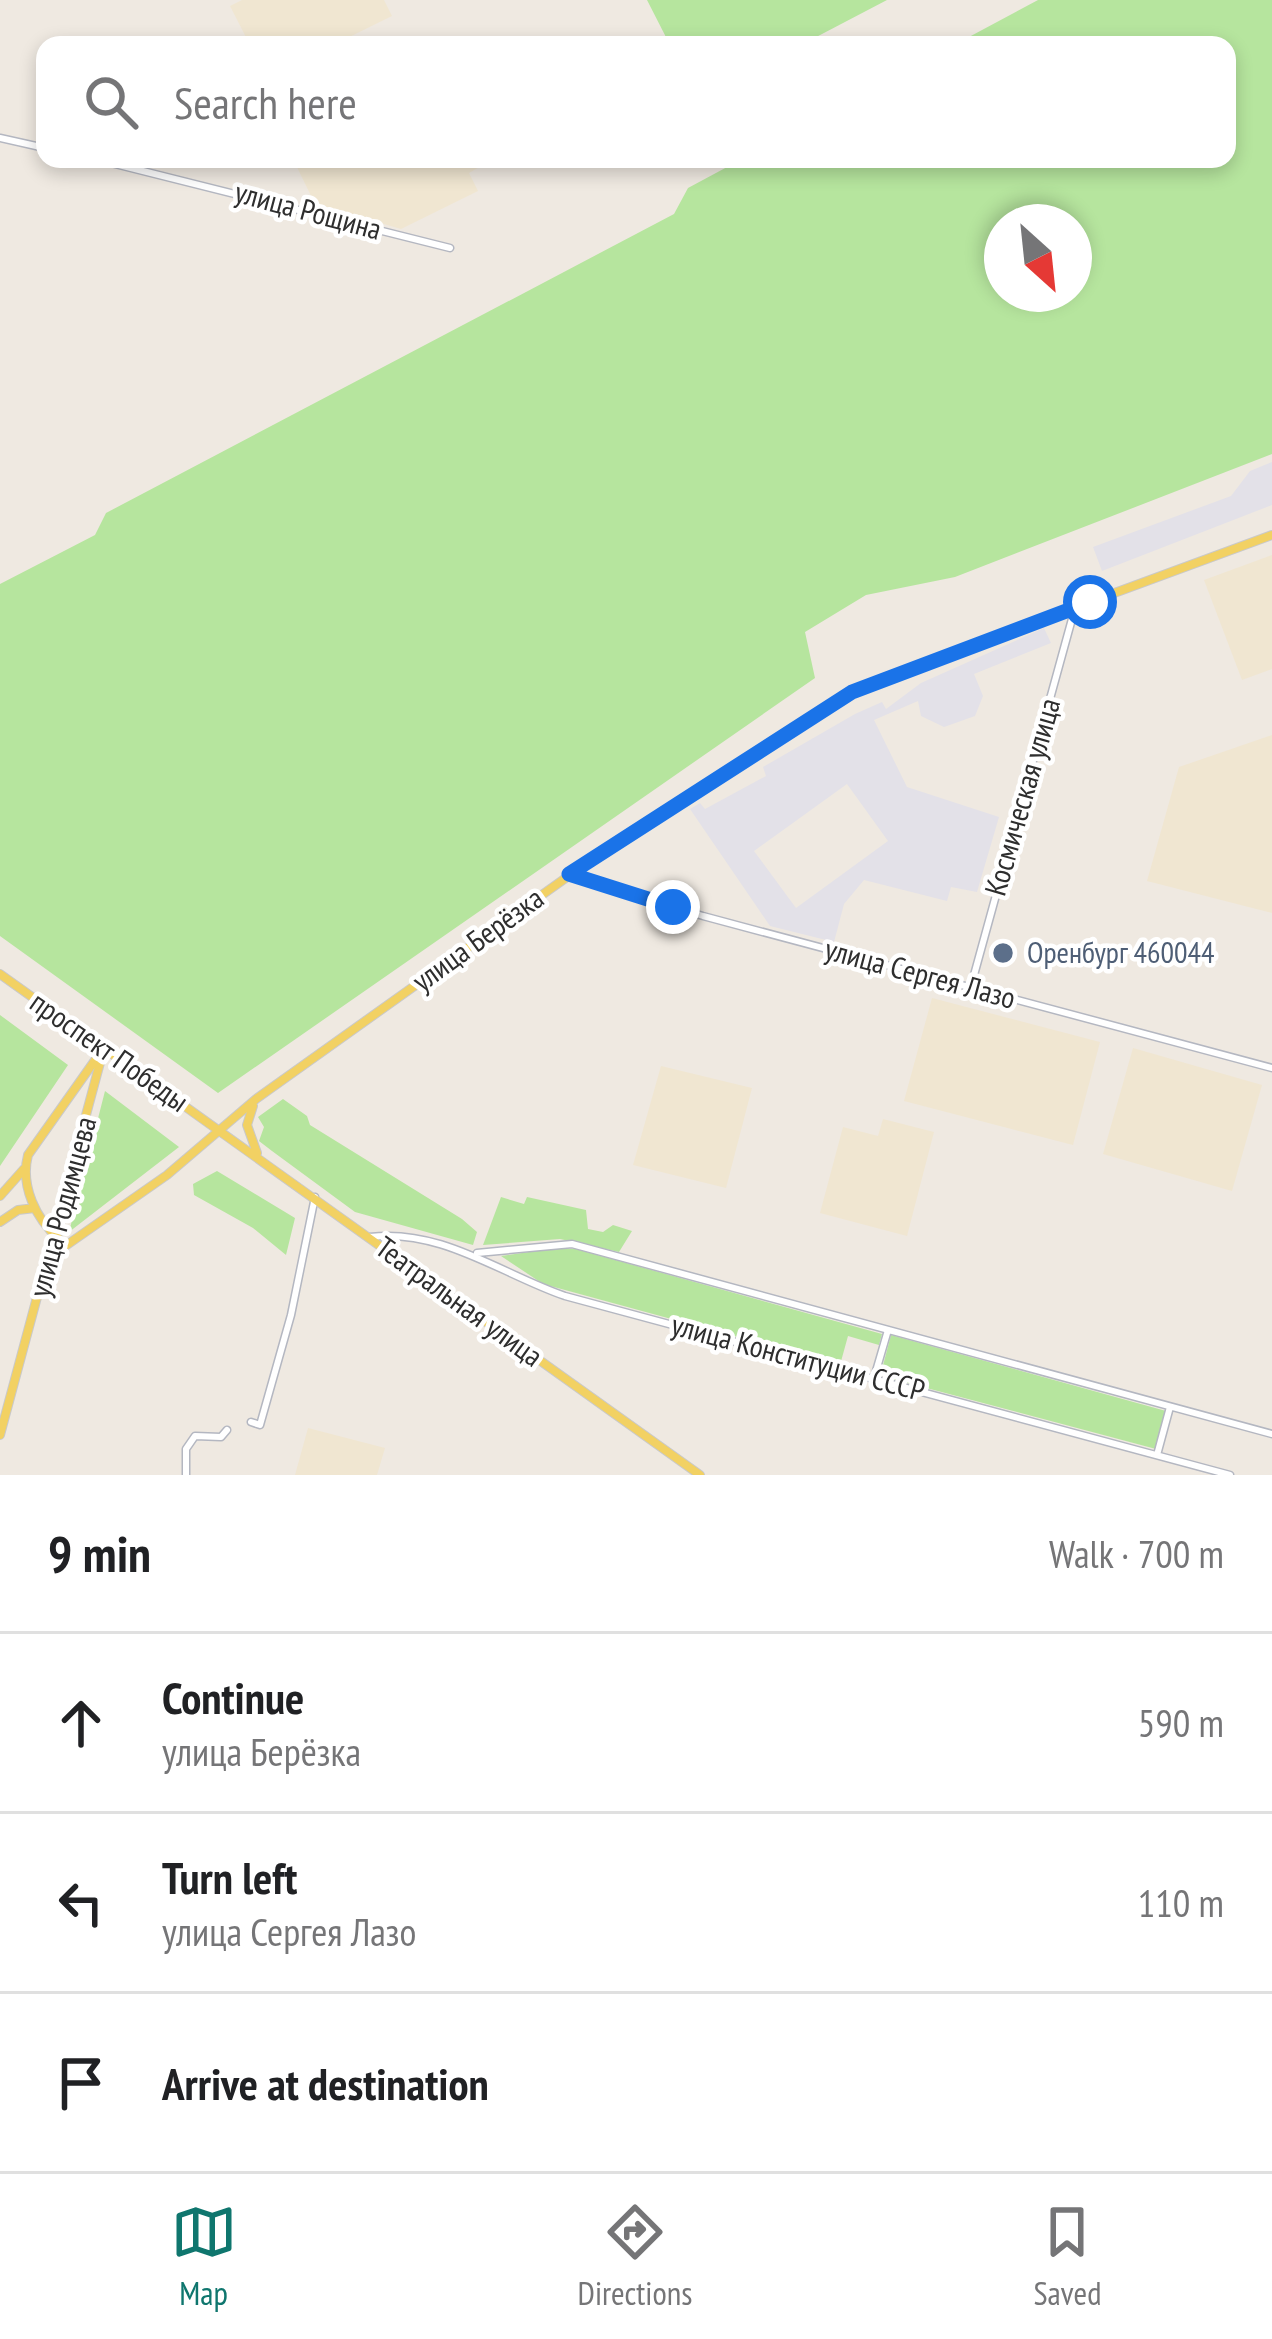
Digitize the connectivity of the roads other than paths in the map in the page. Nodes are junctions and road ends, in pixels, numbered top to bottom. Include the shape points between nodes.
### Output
1 (0, 138) edge
2 (36, 146) edge
3 (131, 168) edge
4 (450, 248) dead end
5 (1272, 535) edge
6 (1075, 608) junction
7 (569, 874) junction
8 (0, 974) edge
9 (971, 986) junction
10 (104, 1048) junction
11 (1272, 1068) edge
12 (256, 1099) junction
13 (218, 1129) junction
14 (260, 1157) junction
15 (25, 1168) junction
16 (0, 1196) edge
17 (315, 1197) junction
18 (35, 1208) junction
19 (0, 1222) edge
20 (370, 1237) junction
21 (56, 1238) junction
22 (68, 1244) junction
23 (473, 1253) junction
24 (51, 1256) junction
25 (888, 1330) junction
26 (874, 1378) junction
27 (1170, 1407) junction
28 (251, 1422) dead end
29 (227, 1430) dead end
30 (1272, 1434) edge
31 (0, 1435) edge
32 (1156, 1455) junction
33 (186, 1475) edge
34 (700, 1475) edge
35 (1230, 1475) edge

1 - 2 street
3 - 4 street, улица Рощина
5 - 6 main road, улица Берёзка
6 - 7 main road, улица Берёзка via 852,692
6 - 9 street, Космическая улица
7 - 9 street, улица Сергея Лазо
7 - 12 main road, улица Берёзка
8 - 10 main road, проспект Победы
9 - 11 street, улица Сергея Лазо
10 - 13 main road, проспект Победы
10 - 15 main road
10 - 21 main road, улица Родимцева
12 - 13 main road, улица Берёзка
12 - 14 main road via 247,1125
13 - 14 main road, Театральная улица
13 - 22 main road, улица Берёзка
14 - 17 main road, Театральная улица
15 - 16 main road
15 - 18 main road
17 - 20 main road, Театральная улица
17 - 28 street via 274,1380 260,1425
18 - 19 main road
18 - 21 main road
20 - 23 street, улица Конституции СССР
20 - 34 main road, Театральная улица
21 - 22 main road
21 - 24 main road, улица Родимцева
22 - 24 main road, улица Берёзка
23 - 25 street via 572,1244
23 - 26 street, улица Конституции СССР via 565,1296
24 - 31 main road, улица Родимцева
25 - 26 street
25 - 27 street
26 - 32 street, улица Конституции СССР
27 - 30 street
27 - 32 street
29 - 33 street via 195,1436
32 - 35 street, улица Конституции СССР

